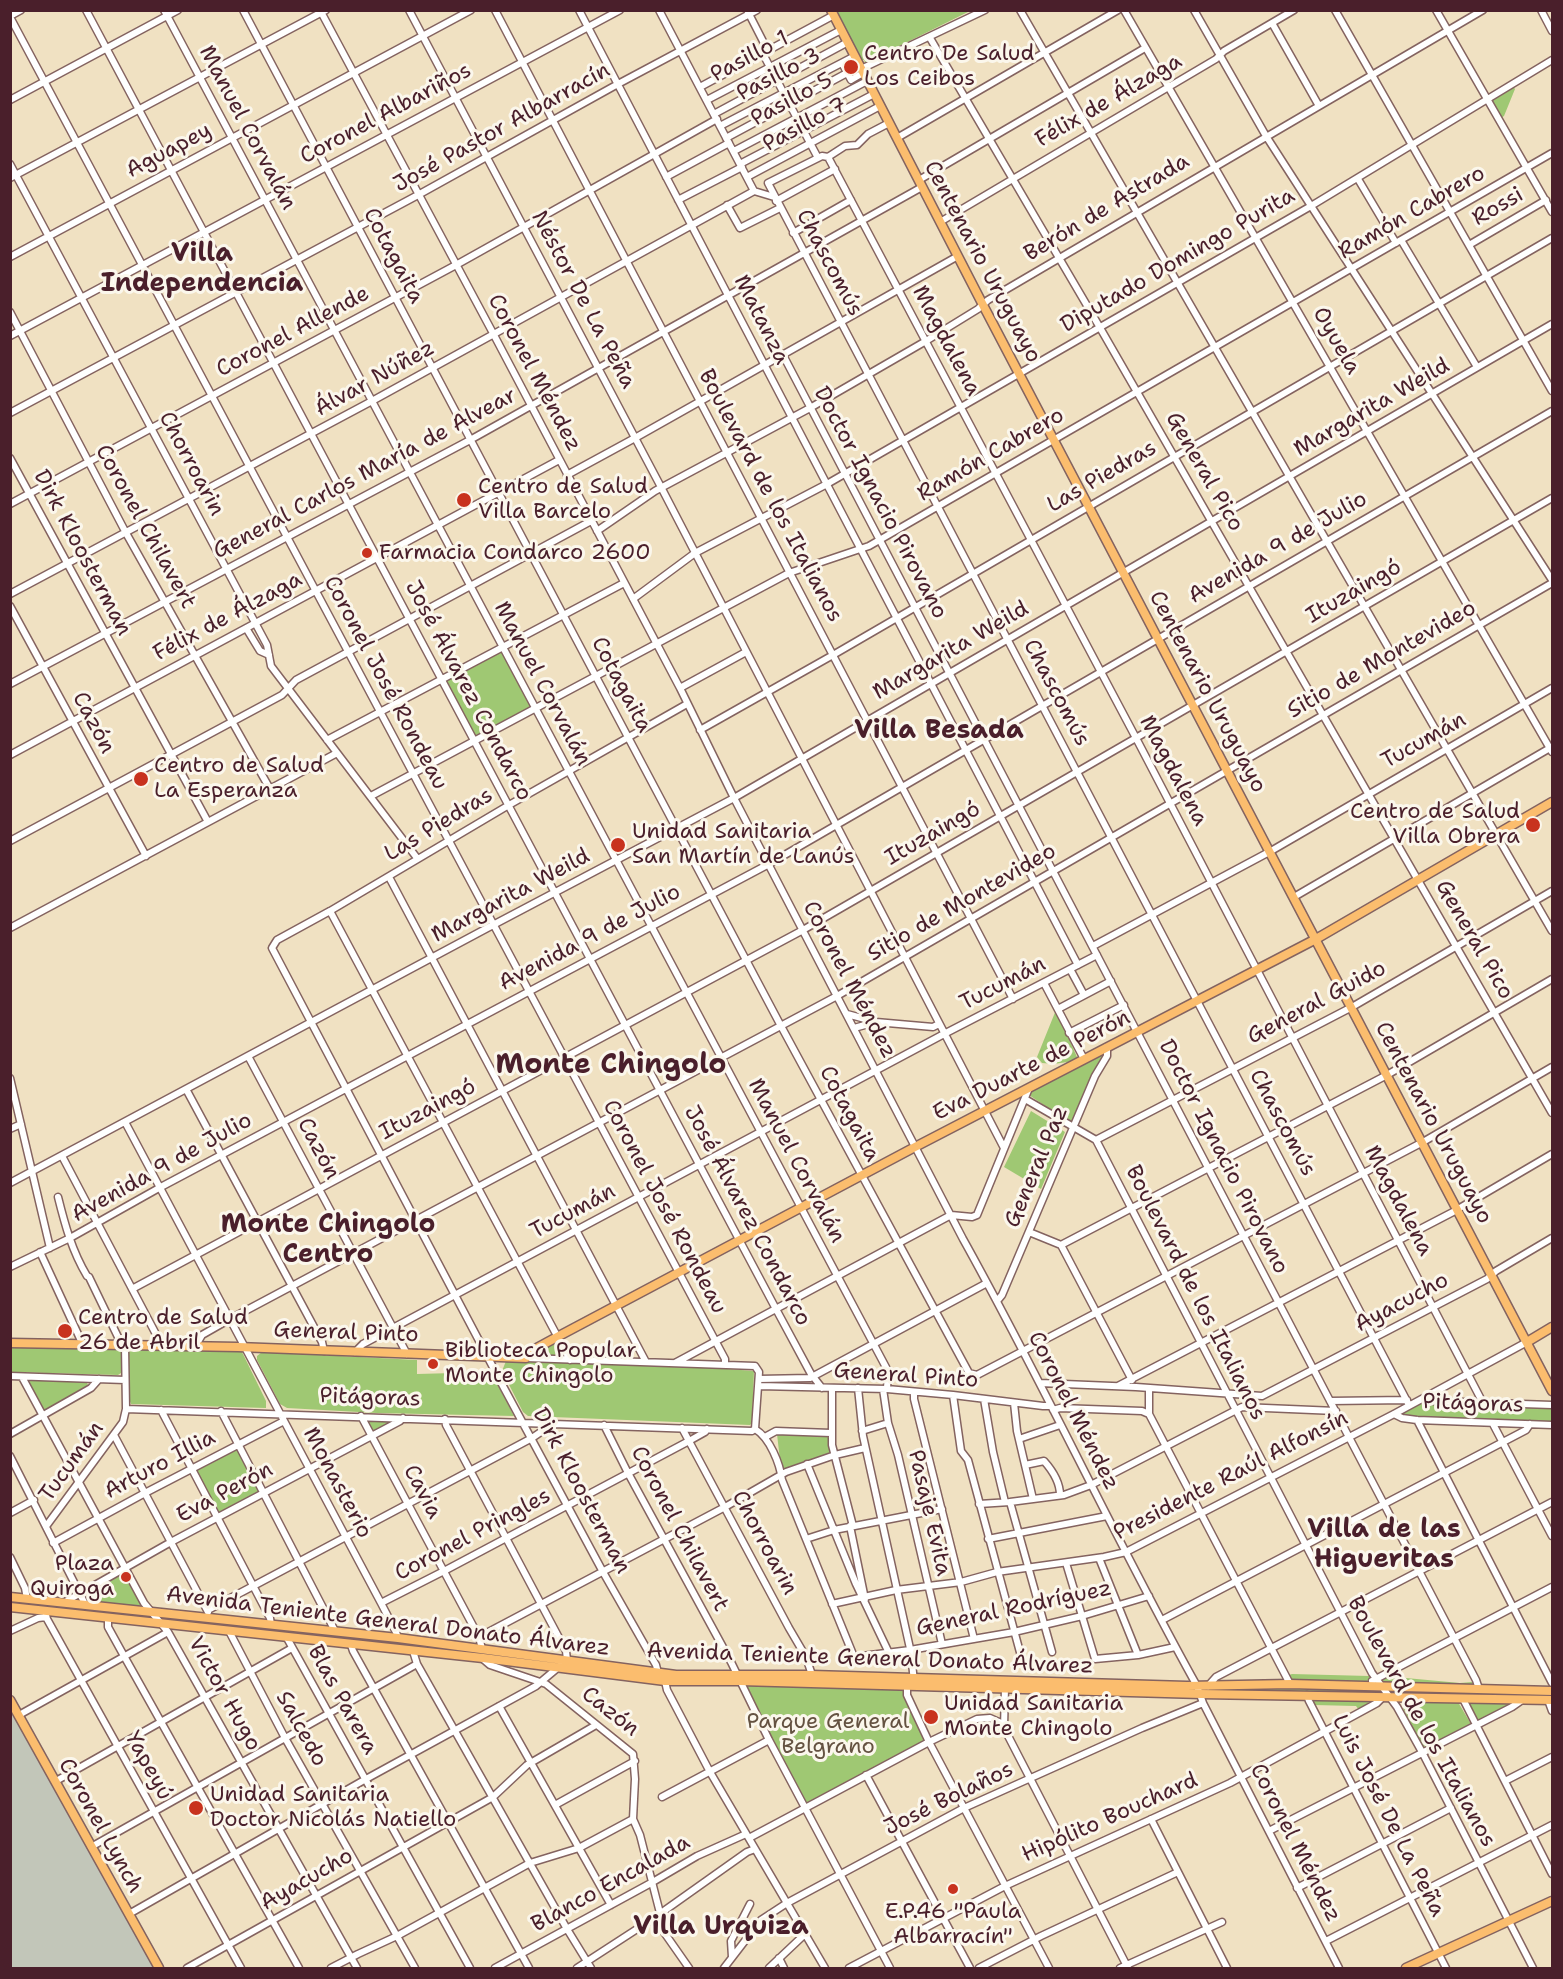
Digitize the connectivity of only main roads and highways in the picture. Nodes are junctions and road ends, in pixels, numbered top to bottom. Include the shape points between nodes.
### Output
1 (833, 13) edge
2 (1552, 802) edge
3 (1316, 939) junction
4 (1552, 1327) edge
5 (1527, 1342) junction
6 (10, 1343) edge
7 (526, 1358) joint
8 (1550, 1380) edge
9 (1552, 1391) edge
10 (10, 1597) edge
11 (10, 1607) edge
12 (483, 1654) junction
13 (738, 1678) junction
14 (911, 1681) junction
15 (1552, 1690) edge
16 (1200, 1694) junction
17 (10, 1700) edge
18 (1550, 1700) edge
19 (1552, 1901) edge
20 (159, 1968) edge
21 (1406, 1968) edge

1 - 3 main road, Centenario Uruguayo
2 - 3 main road, Eva Duarte de Perón
3 - 5 main road, Centenario Uruguayo
3 - 7 main road, Eva Duarte de Perón via 915,1147 533,1350
4 - 5 main road, Presidente Raúl Alfonsín
5 - 8 main road, Centenario Uruguayo
6 - 7 main road, General Pinto
8 - 9 main road, Centenario Uruguayo
10 - 12 main road, Avenida Teniente General Donato Álvarez via 208,1614 271,1625 398,1638
11 - 12 main road, Avenida Teniente General Donato Álvarez via 42,1614 413,1651
12 - 13 main road, Avenida Teniente General Donato Álvarez
12 - 13 main road, Avenida Teniente General Donato Álvarez via 665,1681
13 - 14 main road, Avenida Teniente General Donato Álvarez
13 - 14 main road, Avenida Teniente General Donato Álvarez via 812,1675
14 - 16 main road, Avenida Teniente General Donato Álvarez
14 - 16 main road, Avenida Teniente General Donato Álvarez
15 - 16 main road, Avenida Teniente General Donato Álvarez via 1290,1684 1208,1686
16 - 18 main road, Avenida Teniente General Donato Álvarez
17 - 20 main road, Coronel Lynch
19 - 21 main road

